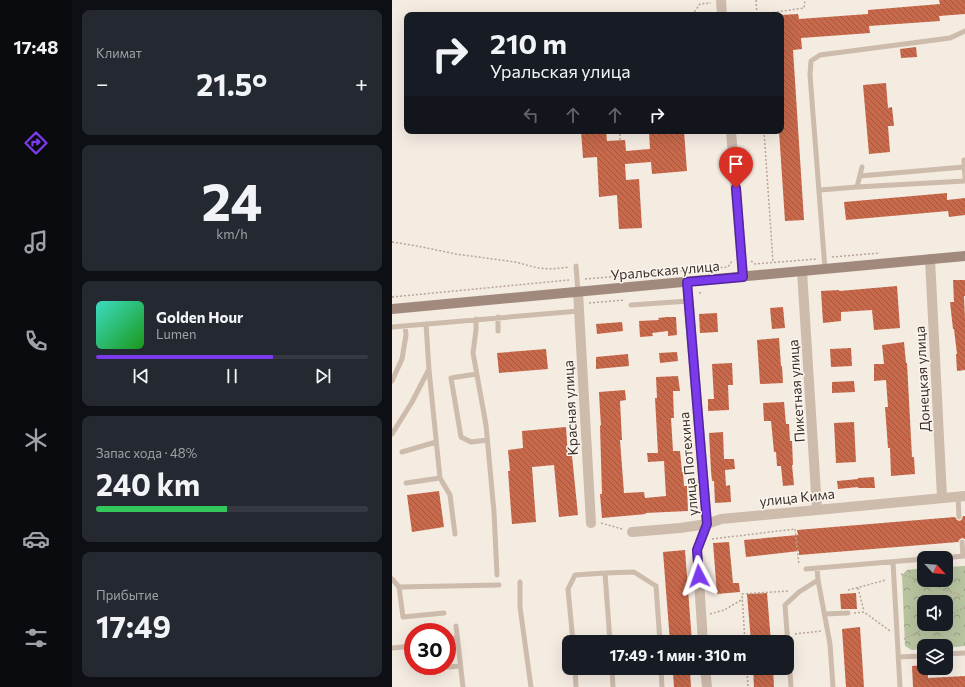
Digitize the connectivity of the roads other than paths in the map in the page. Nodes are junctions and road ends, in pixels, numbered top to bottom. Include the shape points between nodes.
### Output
1 (721, 1) edge
2 (722, 12) edge
3 (965, 31) edge
4 (731, 134) edge
5 (964, 160) dead end
6 (862, 167) dead end
7 (964, 167) edge
8 (860, 176) junction
9 (965, 180) edge
10 (857, 187) junction
11 (820, 190) junction
12 (965, 256) edge
13 (930, 259) junction
14 (576, 266) road end
15 (825, 269) junction
16 (802, 271) junction
17 (743, 277) junction
18 (687, 282) junction
19 (578, 292) junction
20 (689, 301) junction
21 (630, 305) dead end
22 (392, 309) edge
23 (579, 311) junction
24 (498, 317) junction
25 (476, 319) junction
26 (426, 324) junction
27 (405, 326) junction
28 (392, 327) edge
29 (498, 331) dead end
30 (392, 368) edge
31 (398, 368) junction
32 (428, 370) junction
33 (476, 374) junction
34 (392, 380) edge
35 (392, 434) edge
36 (487, 440) junction
37 (436, 442) junction
38 (402, 452) dead end
39 (440, 478) junction
40 (406, 483) dead end
41 (961, 496) edge
42 (942, 497) junction
43 (817, 509) junction
44 (959, 517) dead end
45 (595, 522) road end
46 (707, 524) junction
47 (632, 532) road end
48 (455, 534) dead end
49 (962, 542) dead end
50 (964, 556) edge
51 (953, 557) edge
52 (917, 560) edge
53 (893, 562) junction
54 (817, 568) junction
55 (806, 569) road end
56 (605, 573) junction
57 (497, 575) dead end
58 (392, 579) edge
59 (818, 580) junction
60 (520, 582) dead end
61 (499, 585) dead end
62 (399, 588) junction
63 (444, 613) dead end
64 (848, 613) road end
65 (824, 614) junction
66 (456, 626) dead end
67 (572, 635) edge
68 (609, 635) edge
69 (660, 635) edge
70 (703, 635) edge
71 (457, 638) joint
72 (404, 647) edge
73 (392, 648) edge
74 (965, 653) edge
75 (953, 654) edge
76 (917, 656) edge
77 (898, 657) junction
78 (456, 666) edge
79 (460, 666) junction
80 (575, 675) edge
81 (612, 675) edge
82 (662, 675) edge
83 (706, 675) edge
84 (462, 687) edge
85 (531, 687) edge
86 (576, 687) edge
87 (613, 687) edge
88 (662, 687) edge
89 (707, 687) edge
90 (791, 687) edge
91 (833, 687) edge
92 (900, 687) edge

1 - 2 street
3 - 11 lane via 950,38 820,55 811,61
4 - 17 street
5 - 7 lane
6 - 8 lane
7 - 8 lane
7 - 9 lane
8 - 10 lane
9 - 10 lane
10 - 11 lane
11 - 15 lane
12 - 13 street, Уральская улица
13 - 15 street, Уральская улица
13 - 42 street, Донецкая улица
14 - 19 lane
15 - 16 street, Уральская улица
16 - 17 street, Уральская улица
16 - 43 street, Пикетная улица
17 - 18 street, Уральская улица
18 - 19 street, Уральская улица
18 - 20 street, улица Потехина
19 - 22 street, Уральская улица
19 - 23 street, Красная улица
20 - 21 lane
20 - 46 street, улица Потехина
23 - 24 lane
23 - 45 street, Красная улица
24 - 25 lane
24 - 29 lane
25 - 26 lane
25 - 33 lane via 473,353
26 - 27 lane
26 - 32 lane
27 - 28 lane
27 - 31 lane via 406,335
30 - 31 lane
31 - 34 lane
32 - 35 lane
32 - 37 lane
33 - 36 lane
33 - 36 lane via 451,378 462,437 470,442
36 - 57 lane
37 - 38 lane
37 - 39 lane
39 - 40 lane
39 - 48 lane via 450,496
41 - 42 street, улица Кима
41 - 44 lane
42 - 43 street, улица Кима
43 - 46 street, улица Кима via 721,519
46 - 47 street, улица Кима
46 - 70 street, улица Потехина via 697,550
49 - 50 lane
50 - 51 lane
52 - 53 lane
53 - 54 lane
53 - 77 lane
54 - 55 lane
54 - 59 lane
56 - 67 lane via 575,575 568,589
56 - 68 lane
56 - 69 lane via 634,572 656,586
58 - 62 lane
59 - 65 lane
59 - 90 lane via 785,604
60 - 85 lane via 520,607
61 - 62 lane
62 - 63 lane via 403,617
64 - 65 lane
65 - 91 lane via 830,644
66 - 71 lane
71 - 79 lane
72 - 73 lane
74 - 75 lane
76 - 77 lane
77 - 92 lane
78 - 79 lane
79 - 84 lane
80 - 86 lane
81 - 87 lane
82 - 88 lane
83 - 89 street

